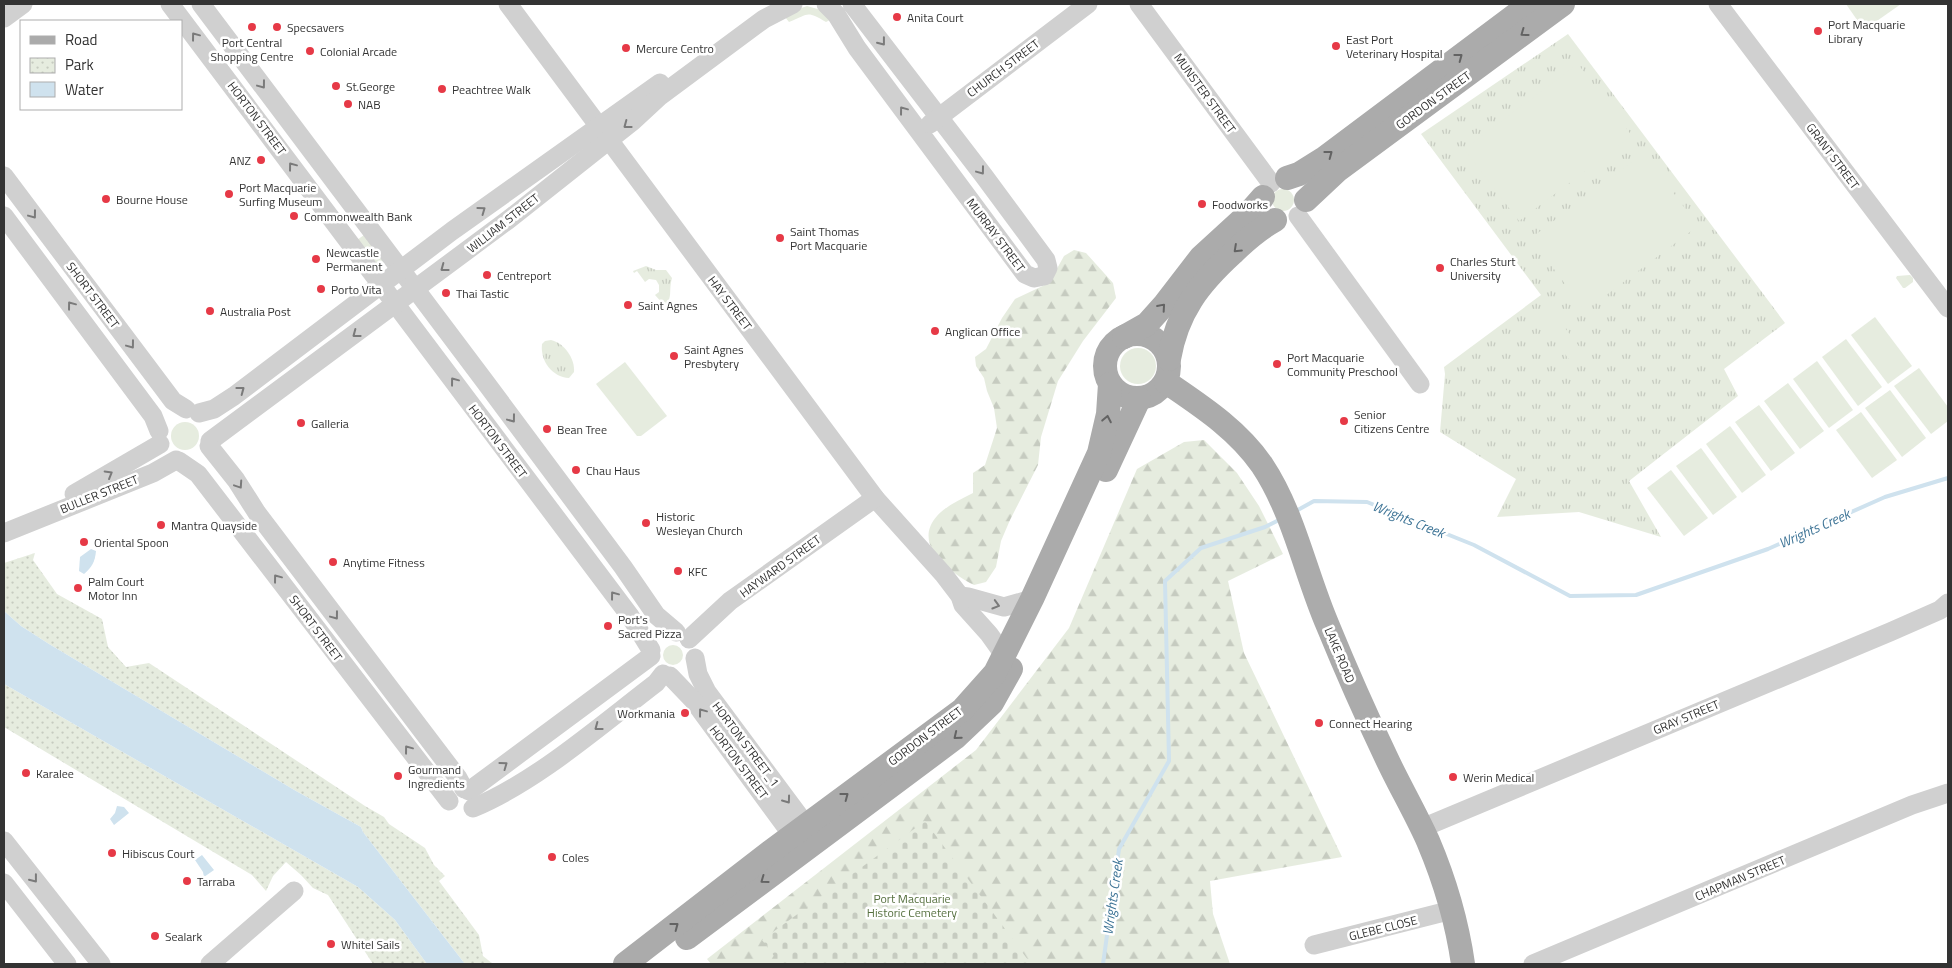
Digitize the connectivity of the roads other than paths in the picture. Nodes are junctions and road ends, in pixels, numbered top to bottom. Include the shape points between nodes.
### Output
1 (23, 4) edge
2 (170, 4) edge
3 (201, 4) edge
4 (508, 4) edge
5 (764, 4) edge
6 (793, 4) edge
7 (826, 4) edge
8 (852, 4) edge
9 (1088, 4) edge
10 (1139, 4) edge
11 (1530, 4) edge
12 (1563, 4) edge
13 (1718, 4) edge
14 (4, 18) edge
15 (939, 117) junction
16 (604, 132) junction
17 (919, 132) junction
18 (4, 176) edge
19 (1273, 186) junction
20 (1302, 208) junction
21 (4, 216) edge
22 (363, 220) junction
23 (1275, 220) junction
24 (452, 232) junction
25 (343, 233) junction
26 (468, 250) junction
27 (400, 270) junction
28 (380, 285) junction
29 (415, 290) junction
30 (1945, 295) edge
31 (396, 305) junction
32 (452, 337) junction
33 (1124, 337) junction
34 (432, 352) junction
35 (1169, 359) junction
36 (1166, 382) junction
37 (1110, 384) junction
38 (1420, 384) dead end
39 (1139, 399) junction
40 (192, 411) junction
41 (160, 437) junction
42 (210, 443) junction
43 (178, 460) junction
44 (875, 498) junction
45 (256, 512) junction
46 (22, 525) junction
47 (239, 526) junction
48 (4, 533) edge
49 (960, 596) junction
50 (1032, 599) junction
51 (1948, 603) edge
52 (682, 636) junction
53 (651, 653) junction
54 (1004, 655) junction
55 (695, 658) junction
56 (667, 675) junction
57 (1948, 793) edge
58 (469, 796) junction
59 (1422, 828) junction
60 (805, 839) junction
61 (4, 841) edge
62 (4, 883) edge
63 (294, 891) dead end
64 (1452, 910) junction
65 (1314, 945) dead end
66 (67, 964) edge
67 (101, 964) edge
68 (210, 964) edge
69 (625, 964) edge
70 (652, 964) edge
71 (1463, 964) edge
72 (1533, 964) edge

1 - 14 street
25 -> 2 street, HORTON STREET
3 -> 22 street, HORTON STREET
4 - 16 street, HAY STREET
5 - 16 street, WILLIAM STREET via 654,87
6 -> 16 street, WILLIAM STREET via 764,19 660,96 633,121
17 -> 7 street, MURRAY STREET
8 -> 15 street, MURRAY STREET
9 - 15 street, CHURCH STREET
10 - 19 street, MUNSTER STREET
19 -> 11 main road, GORDON STREET via 1323,159
12 -> 20 main road, GORDON STREET via 1338,170
13 - 30 street, GRANT STREET
15 - 17 street, CHURCH STREET
15 -> 17 street, MURRAY STREET via 1046,260 1048,268 1044,276 1034,278 1025,274
24 -> 16 street, WILLIAM STREET
16 - 26 street, WILLIAM STREET via 508,220
16 - 44 street, HAY STREET
18 -> 40 street, SHORT STREET via 173,401
19 - 20 main road via 1300,185 1304,192
19 - 23 main road via 1264,209
33 -> 19 main road, GORDON STREET via 1146,324 1201,257
20 - 23 main road via 1286,222
20 - 38 street
41 -> 21 street, SHORT STREET via 153,416
22 - 25 street via 363,228 358,234 350,237
22 - 27 street, HORTON STREET
23 -> 35 main road via 1254,234 1200,286 1178,324
24 - 26 street via 447,239 451,249
24 - 27 street, WILLIAM STREET
25 - 28 street, HORTON STREET
26 -> 29 street, WILLIAM STREET
27 - 28 street, WILLIAM STREET
27 - 29 street, HORTON STREET
28 - 31 street, HORTON STREET
40 -> 28 street, WILLIAM STREET via 214,409 234,396
29 - 31 street, WILLIAM STREET
29 - 32 street, HORTON STREET
31 - 34 street, HORTON STREET
31 -> 42 street, WILLIAM STREET
32 - 34 street via 436,339
32 -> 52 street, HORTON STREET via 656,615
33 - 35 main road via 1146,335 1164,348
33 - 37 main road via 1107,353 1104,364
53 -> 34 street, HORTON STREET via 634,622
35 - 36 main road
36 - 39 main road via 1159,391
36 - 59 main road, LAKE ROAD via 1232,430 1258,460 1277,492 1349,675
37 - 39 main road via 1127,398
50 -> 37 main road, GORDON STREET via 1100,453
39 -> 60 main road, GORDON STREET via 1033,629 992,703 956,738
40 - 41 street via 177,410 169,415 162,422
40 - 42 street via 206,420 211,430
41 - 43 street via 164,450
46 -> 41 street, BULLER STREET
42 - 43 street via 195,459
42 -> 45 street, SHORT STREET
43 - 46 street, BULLER STREET
43 - 47 street, SHORT STREET via 198,474
44 - 49 street, HAY STREET
44 - 52 street, HAYWARD STREET
45 - 47 street
45 -> 58 street, SHORT STREET
46 - 48 street, BULLER STREET
58 -> 47 street, SHORT STREET via 455,790 449,801
49 -> 50 street via 1004,607
49 - 54 street, HAY STREET via 963,605
50 - 54 main road, GORDON STREET
51 - 59 street, GRAY STREET via 1940,610 1890,632
52 - 53 street via 666,634 659,638
52 - 55 street via 694,646
53 - 56 street via 653,663
58 -> 53 street
60 -> 54 main road, GORDON STREET via 962,710 995,673
55 - 56 street via 688,671 681,675
55 -> 60 street, HORTON STREET_1 via 707,692
56 -> 58 street via 513,788
60 -> 56 street, HORTON STREET via 693,700
57 - 72 street, CHAPMAN STREET via 1912,805
59 - 64 main road, LAKE ROAD
69 -> 60 main road, GORDON STREET
60 -> 70 main road, GORDON STREET
61 -> 67 street
62 - 66 street
63 - 68 street
64 - 65 street, GLEBE CLOSE
64 - 71 main road, LAKE ROAD

